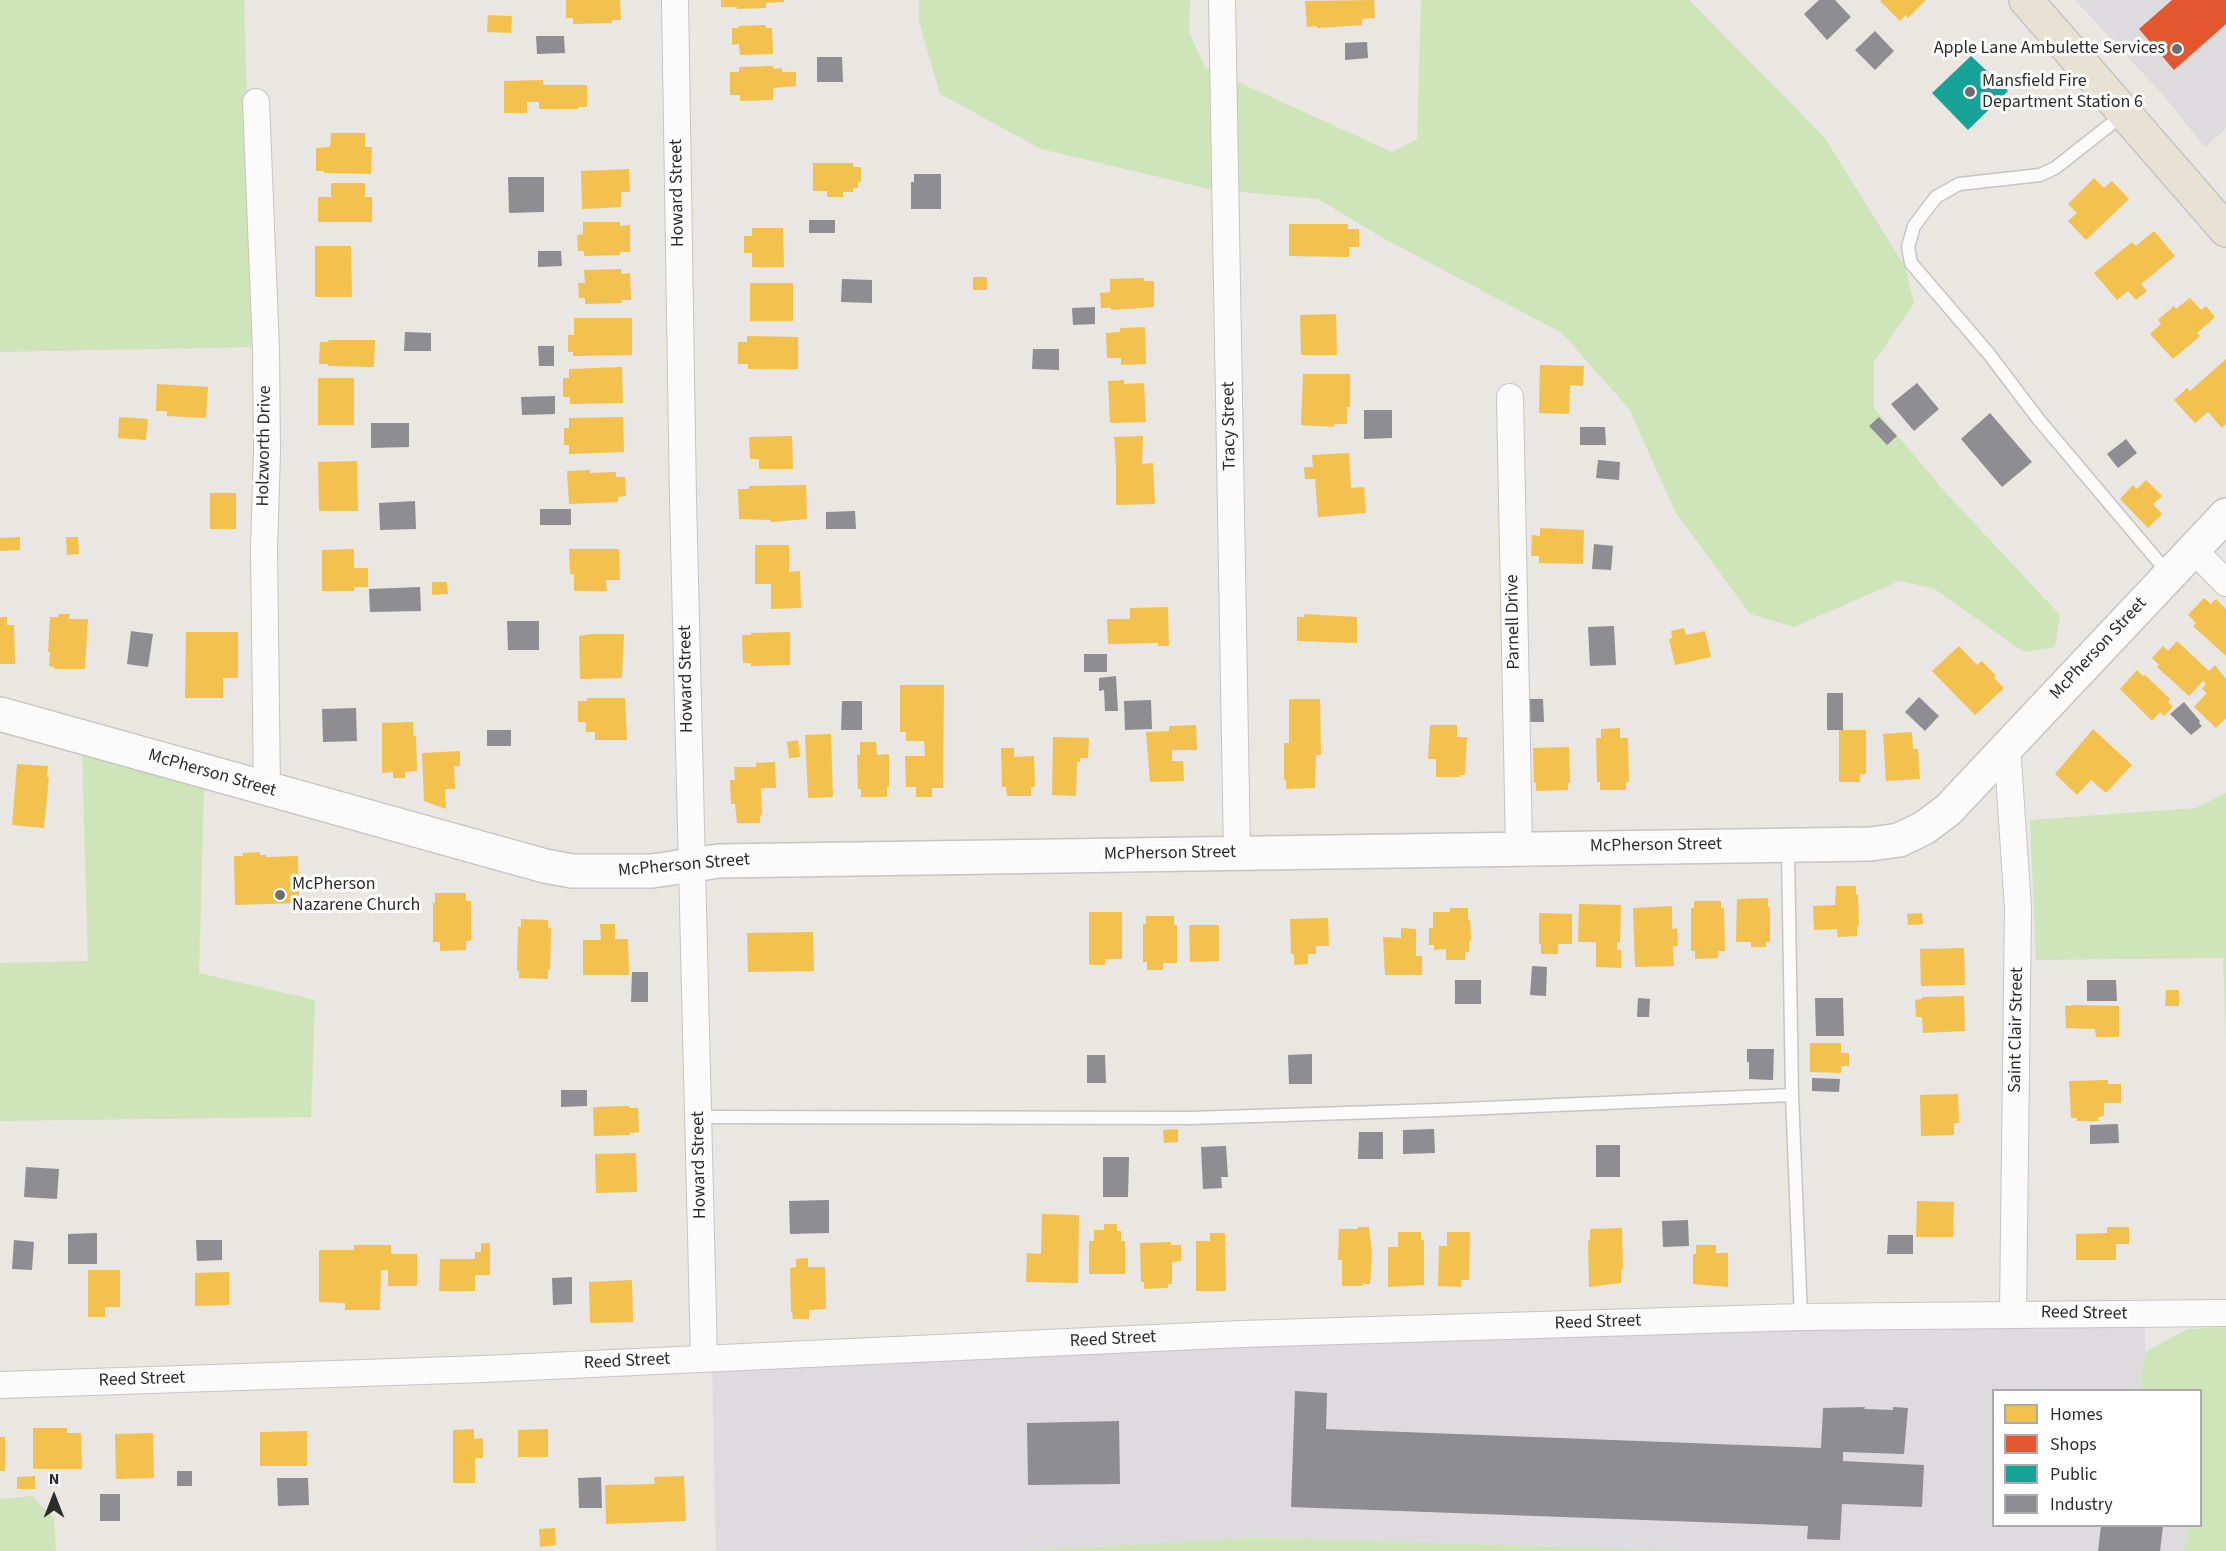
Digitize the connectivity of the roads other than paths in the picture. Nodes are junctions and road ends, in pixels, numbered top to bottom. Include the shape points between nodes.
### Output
1 (675, 0) edge
2 (1222, 0) edge
3 (2026, 0) edge
4 (256, 102) dead end
5 (2125, 113) junction
6 (2226, 230) edge
7 (1510, 397) dead end
8 (2226, 515) edge
9 (2193, 549) junction
10 (2169, 574) junction
11 (2226, 583) edge
12 (0, 714) edge
13 (2007, 746) junction
14 (267, 790) junction
15 (1788, 844) junction
16 (1519, 848) junction
17 (1237, 853) junction
18 (691, 865) junction
19 (1792, 1095) junction
20 (699, 1117) junction
21 (2013, 1313) junction
22 (2226, 1313) edge
23 (1801, 1317) junction
24 (704, 1358) junction
25 (0, 1385) edge

1 - 18 street, Howard Street
2 - 17 street, Tracy Street
3 - 5 main road
4 - 14 street, Holzworth Drive via 266,350
5 - 6 main road
5 - 10 lane via 2055,168 2040,175 1959,184 1936,197 1914,226 1908,247 1911,263
7 - 16 street, Parnell Drive
8 - 9 street, McPherson Street
9 - 10 street, McPherson Street
9 - 11 street
10 - 13 street, McPherson Street
12 - 14 street, McPherson Street
13 - 15 street, McPherson Street via 1948,810 1899,840
13 - 21 street, Saint Clair Street via 2018,908
14 - 18 street, McPherson Street via 572,871 652,871
15 - 16 street, McPherson Street
15 - 19 lane
16 - 17 street, McPherson Street
17 - 18 street, McPherson Street via 719,861
18 - 20 street, Howard Street
19 - 20 lane via 1191,1118
19 - 23 lane
20 - 24 street, Howard Street
21 - 22 street, Reed Street
21 - 23 street, Reed Street
23 - 24 street, Reed Street via 1229,1334
24 - 25 street, Reed Street via 473,1370

